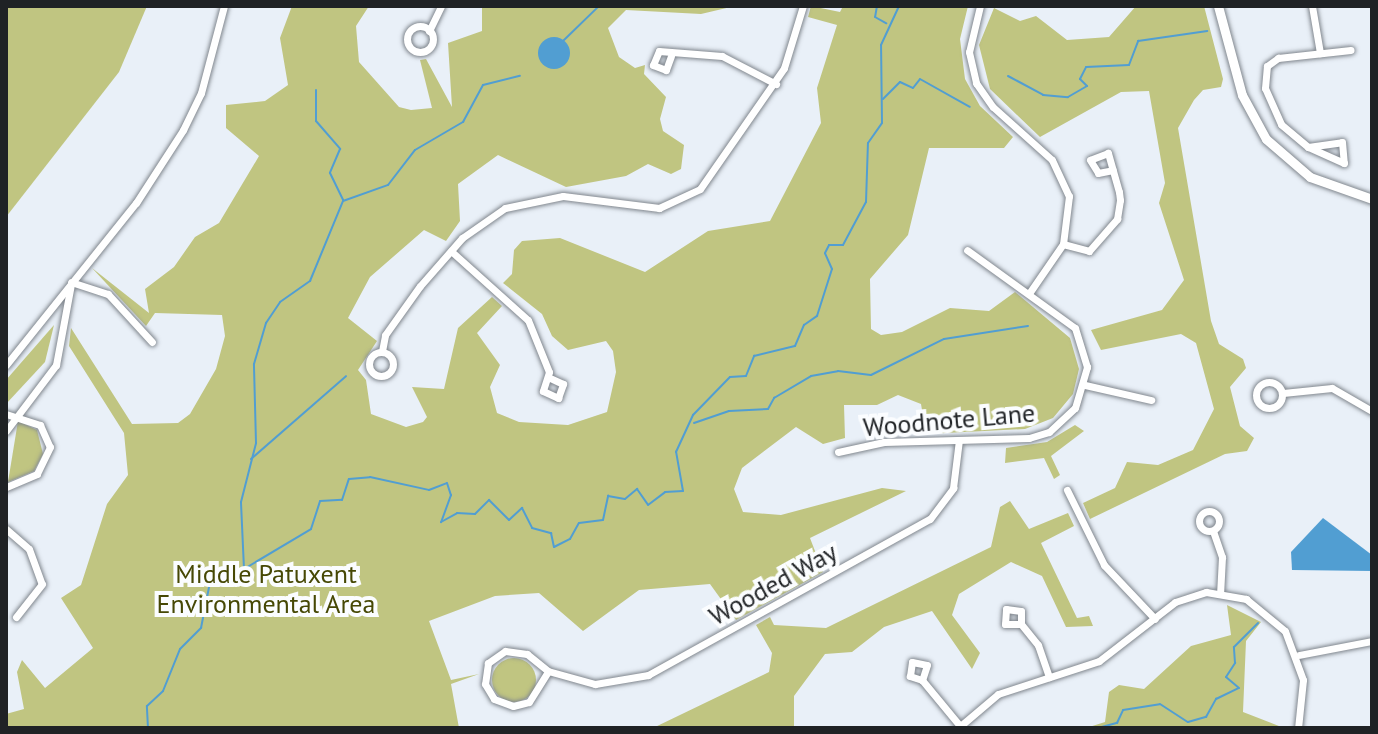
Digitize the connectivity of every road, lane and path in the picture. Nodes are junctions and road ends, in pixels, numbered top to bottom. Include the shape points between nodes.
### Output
1 (224, 6) edge
2 (441, 6) edge
3 (803, 6) edge
4 (980, 6) edge
5 (1218, 6) edge
6 (1312, 6) edge
7 (429, 31) dead end
8 (1351, 50) dead end
9 (1320, 53) junction
10 (671, 56) dead end
11 (776, 84) junction
12 (1308, 147) junction
13 (1113, 170) dead end
14 (1372, 199) edge
15 (1063, 244) junction
16 (967, 250) dead end
17 (451, 251) junction
18 (71, 282) junction
19 (1030, 292) junction
20 (47, 313) junction
21 (66, 320) junction
22 (152, 342) dead end
23 (382, 351) dead end
24 (6, 365) edge
25 (550, 378) dead end
26 (1085, 385) junction
27 (1283, 393) dead end
28 (1151, 400) dead end
29 (1372, 411) edge
30 (10, 414) edge
31 (6, 431) edge
32 (959, 440) junction
33 (838, 452) dead end
34 (6, 487) edge
35 (1067, 490) dead end
36 (6, 529) edge
37 (1213, 531) dead end
38 (1220, 592) junction
39 (16, 617) dead end
40 (1155, 619) junction
41 (1021, 624) dead end
42 (1372, 641) edge
43 (1299, 655) junction
44 (548, 671) junction
45 (1049, 677) junction
46 (922, 680) dead end
47 (959, 727) edge
48 (1298, 728) edge

1 - 18 street via 201,93 183,130 136,203
2 - 7 street
3 - 11 street
4 - 15 street via 969,40 972,72 993,107 1060,171 1070,209
5 - 14 main road via 1242,95 1266,139 1310,177
6 - 9 street
8 - 9 street
9 - 12 street via 1278,58 1264,72 1281,124
10 - 11 street via 734,59
11 - 17 street via 708,180 683,201 645,209 577,197 535,198 489,217
12 - 12 street via 1320,152 1344,163 1342,142
13 - 15 street via 1121,206 1112,226 1089,251
15 - 19 street
16 - 19 street
17 - 23 street via 393,322
17 - 25 street via 520,310
18 - 20 street
18 - 21 street
18 - 22 street via 108,294
19 - 26 street via 1080,337
20 - 21 street
20 - 24 street
21 - 30 street via 56,365
26 - 28 street
26 - 32 street, Woodnote Lane via 1075,408 1049,432
27 - 29 street via 1332,388
30 - 31 street
30 - 34 street via 40,425 50,447 37,474
32 - 33 street, Woodnote Lane via 874,443
32 - 44 street, Wooded Way via 953,488 938,512 917,527 648,675 595,684
35 - 40 street via 1104,565
36 - 39 street via 29,549 42,584
37 - 38 street via 1222,557
38 - 40 street via 1185,597
38 - 43 street via 1268,612
40 - 45 street via 1114,654
41 - 45 street via 1038,645
42 - 43 street
43 - 48 street via 1304,695
44 - 44 street, Wooded Way via 533,697 519,706 500,703 485,684 488,663 505,651 527,654
45 - 47 street via 998,694
46 - 47 street

